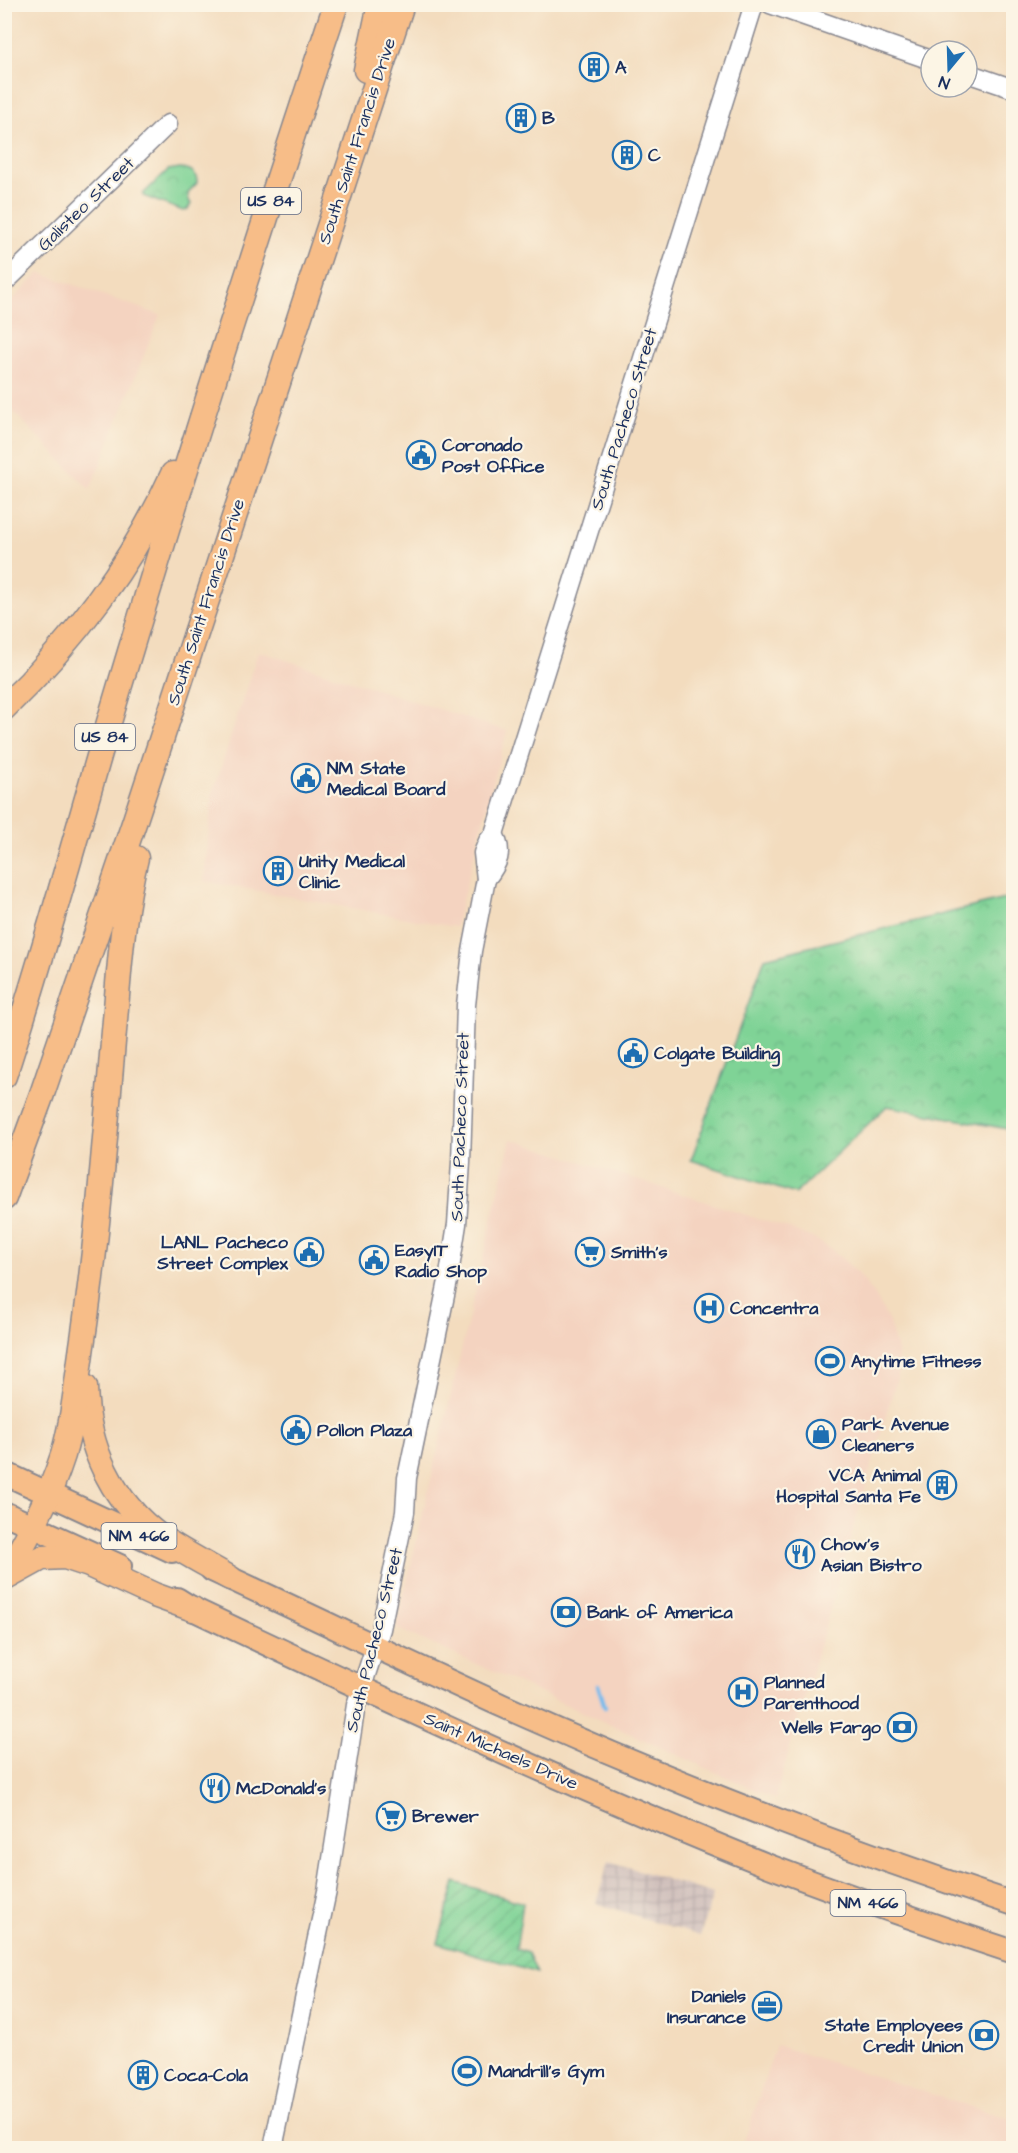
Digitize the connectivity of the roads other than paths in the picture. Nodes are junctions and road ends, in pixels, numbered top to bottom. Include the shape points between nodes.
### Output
1 (336, 4) edge
2 (380, 4) edge
3 (402, 4) edge
4 (410, 4) edge
5 (754, 4) edge
6 (770, 4) edge
7 (919, 56) edge
8 (379, 74) junction
9 (979, 77) edge
10 (1014, 89) edge
11 (168, 124) dead end
12 (339, 196) junction
13 (4, 283) edge
14 (208, 398) junction
15 (4, 708) edge
16 (167, 722) junction
17 (4, 1076) edge
18 (4, 1198) edge
19 (87, 1308) junction
20 (4, 1473) edge
21 (48, 1493) junction
22 (4, 1513) edge
23 (33, 1526) junction
24 (230, 1578) junction
25 (4, 1579) edge
26 (193, 1609) junction
27 (376, 1646) junction
28 (361, 1688) junction
29 (1014, 1904) edge
30 (1014, 1952) edge
31 (273, 2148) edge

1 - 14 highway, US 84
2 - 12 highway
3 - 8 highway, South Saint Francis Drive / US 84
4 - 8 highway
5 - 27 street, South Pacheco Street via 494,834 499,857 486,879 466,1005 454,1242 407,1478 405,1512
6 - 7 street
8 - 12 highway, South Saint Francis Drive / US 84
9 - 10 street
11 - 13 street, Galisteo Street
12 - 16 highway, South Saint Francis Drive / US 84
14 - 15 highway via 171,480 122,565 74,633
14 - 17 highway, US 84
16 - 18 highway, South Saint Francis Drive / US 84
16 - 19 highway via 128,900
19 - 21 highway via 67,1437
19 - 24 highway via 85,1406 100,1465 137,1517 164,1539
20 - 21 main road, NM 466
21 - 23 highway
21 - 24 main road, NM 466
22 - 23 main road, Saint Michaels Drive / NM 466
23 - 25 highway
23 - 26 main road, Saint Michaels Drive / NM 466 via 148,1579
24 - 27 main road, NM 466
25 - 26 highway via 42,1558 65,1557
26 - 28 main road, Saint Michaels Drive / NM 466
27 - 28 street, South Pacheco Street
27 - 29 main road, NM 466 via 503,1706 694,1788 838,1844
28 - 30 main road, Saint Michaels Drive / NM 466 via 770,1866
28 - 31 street, South Pacheco Street via 313,1967

